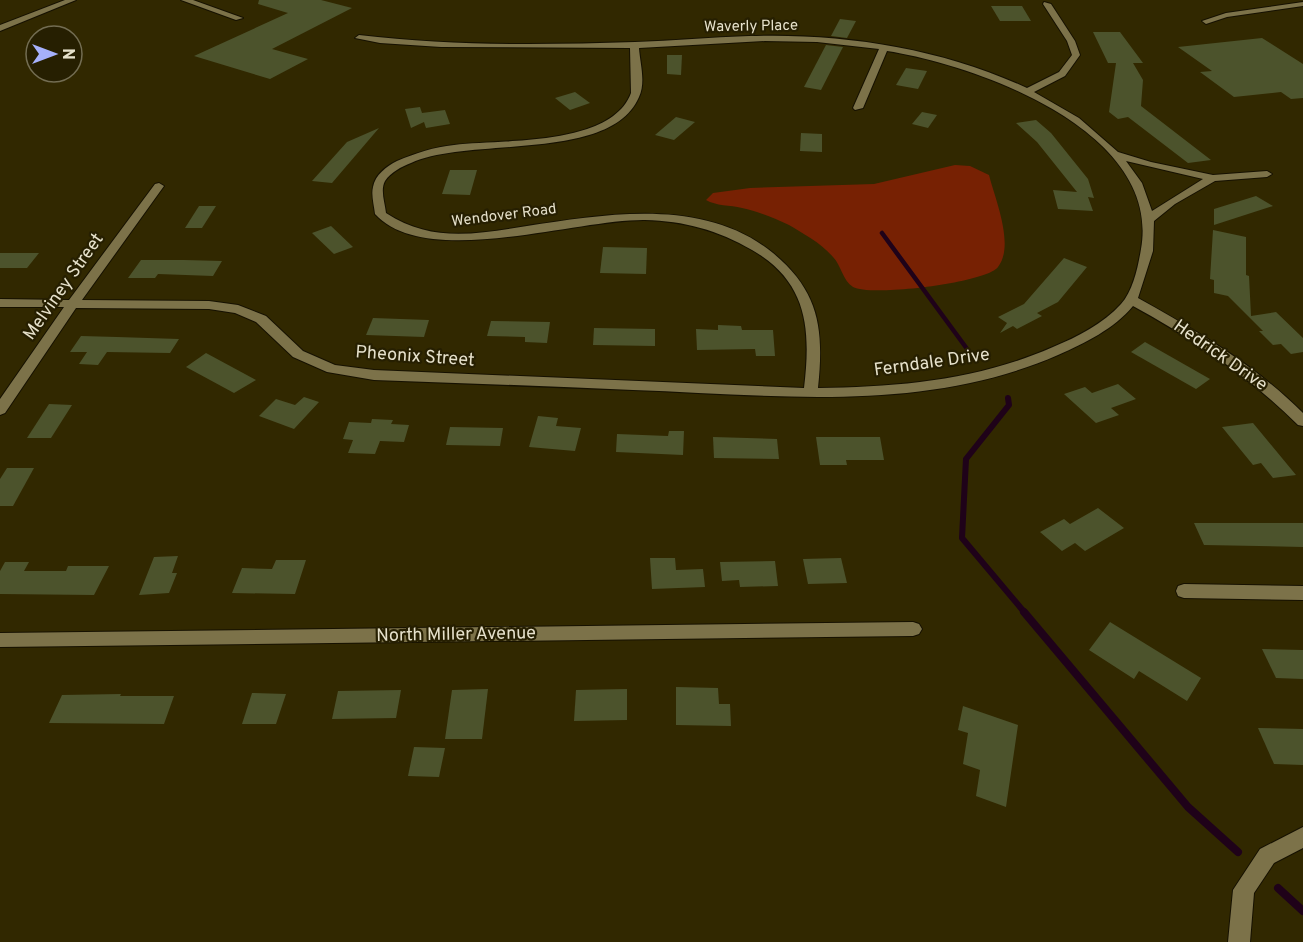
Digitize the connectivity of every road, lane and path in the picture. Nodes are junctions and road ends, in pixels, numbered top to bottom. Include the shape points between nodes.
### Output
1 (53, 0) edge
2 (185, 0) edge
3 (68, 2) edge
4 (1047, 4) dead end
5 (1303, 4) edge
6 (239, 18) dead end
7 (1206, 21) dead end
8 (0, 28) edge
9 (359, 38) dead end
10 (634, 45) junction
11 (884, 48) junction
12 (1028, 91) junction
13 (858, 108) dead end
14 (1115, 154) junction
15 (1267, 174) dead end
16 (1213, 178) junction
17 (159, 186) dead end
18 (1149, 219) junction
19 (1132, 300) junction
20 (0, 303) edge
21 (73, 303) junction
22 (811, 392) junction
23 (0, 410) edge
24 (1303, 420) edge
25 (1184, 591) dead end
26 (1303, 593) edge
27 (913, 629) dead end
28 (0, 640) edge
29 (1303, 837) edge
30 (1239, 942) edge

1 - 3 street
2 - 6 street
3 - 8 street
4 - 12 street via 1071,40 1076,55 1070,69
5 - 7 street
9 - 10 street, Waverly Place via 425,45
10 - 11 street, Waverly Place via 763,38 824,40
10 - 22 street, Wendover Road via 637,85 635,98 625,111 584,133 555,140 468,145 404,160 387,172 378,186 381,214 398,228 424,236 456,238 644,215 714,225 745,238 778,262 802,292 815,325
11 - 12 street, Waverly Place via 971,69
11 - 13 street
12 - 14 street, Waverly Place via 1065,113
14 - 16 street
14 - 18 street, Ferndale Drive via 1136,181
15 - 16 street
16 - 18 street
17 - 21 street, Melviney Street
18 - 19 street, Ferndale Drive via 1147,259
19 - 22 street, Ferndale Drive via 1096,331 1046,358 984,378 900,389
19 - 24 street, Hedrick Drive via 1190,332
20 - 21 street, Pheonix Street
21 - 22 street, Pheonix Street via 238,309 261,319 298,354 332,369 374,375
21 - 23 street, Melviney Street
25 - 26 street
27 - 28 street, North Miller Avenue
29 - 30 street via 1267,856 1244,890

